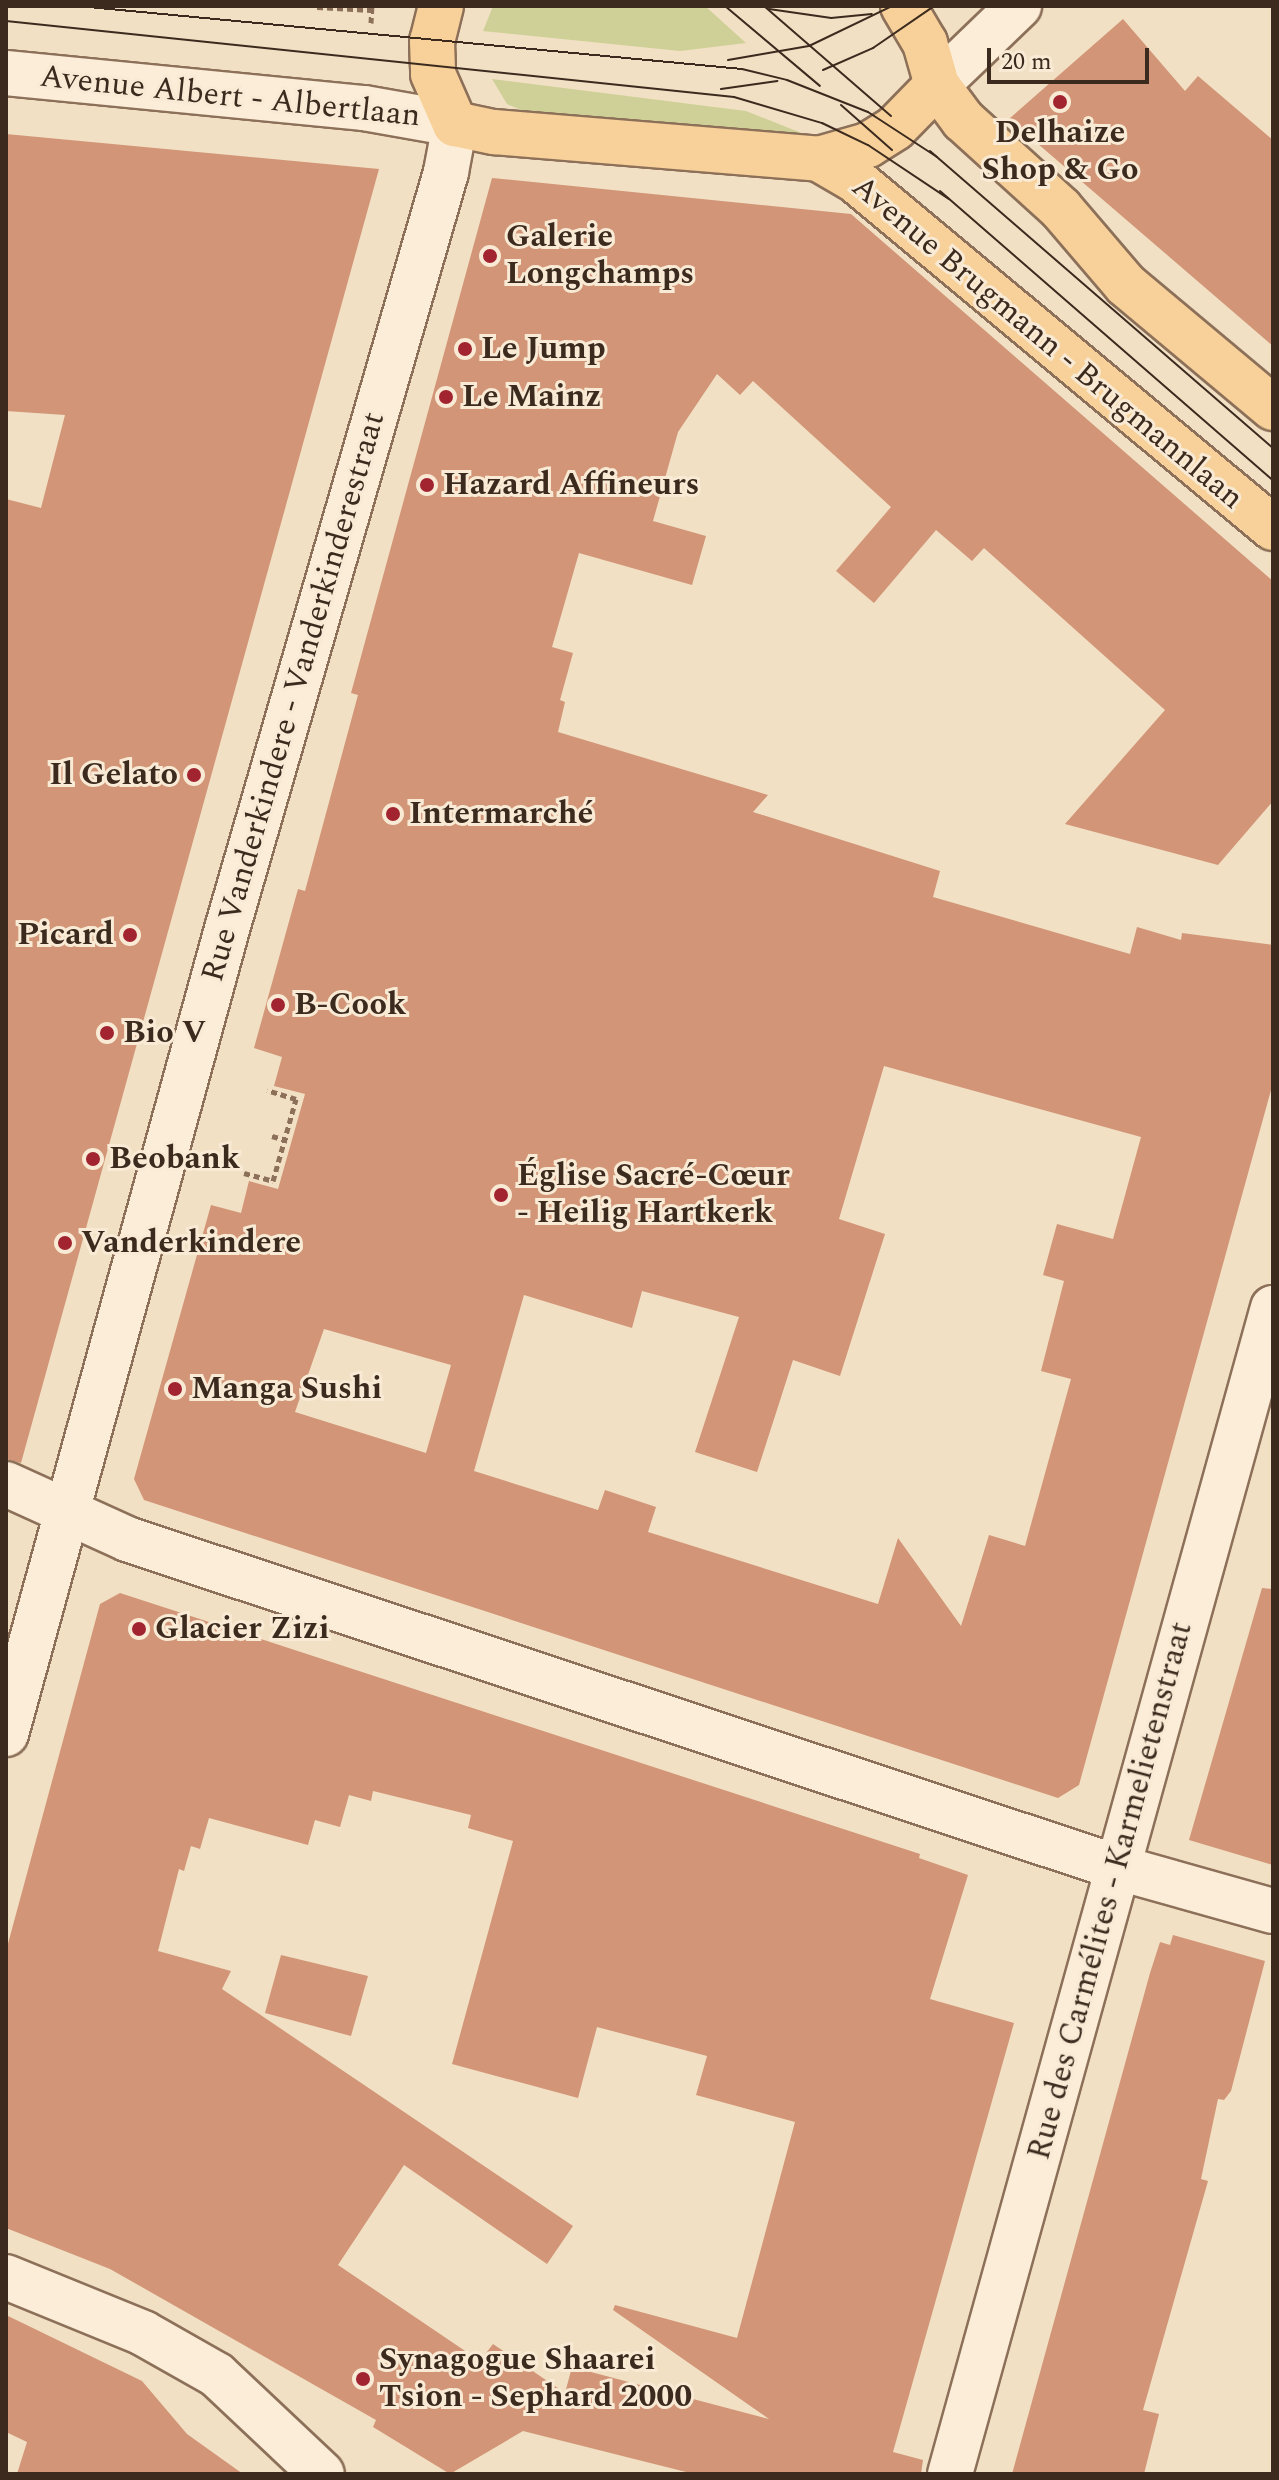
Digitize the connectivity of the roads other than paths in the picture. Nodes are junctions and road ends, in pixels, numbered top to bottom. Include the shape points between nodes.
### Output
1 (441, 6) edge
2 (903, 6) edge
3 (1019, 6) edge
4 (6, 73) edge
5 (937, 85) junction
6 (455, 124) junction
7 (819, 159) junction
8 (1273, 408) edge
9 (1273, 528) edge
10 (1273, 1308) edge
11 (6, 1484) edge
12 (67, 1511) junction
13 (6, 1734) edge
14 (1116, 1867) junction
15 (1273, 1911) edge
16 (6, 2277) edge
17 (322, 2474) edge
18 (950, 2474) edge

1 - 6 main road via 432,41 433,74
2 - 5 main road via 925,43
3 - 5 street
4 - 6 street, Avenue Albert - Albertlaan via 364,108
5 - 7 main road via 895,128 868,145
5 - 8 main road via 963,120 1061,209 1126,285
6 - 7 main road via 494,132
6 - 12 street, Rue Vanderkindere - Vanderkinderestraat via 446,172 227,929
7 - 9 main road, Avenue Brugmann - Brugmannlaan via 855,180
10 - 14 street, Rue des Carmélites - Karmelietenstraat
11 - 12 street
12 - 13 street, Rue Vanderkindere - Vanderkinderestraat
12 - 14 street via 127,1539
14 - 15 street
14 - 18 street, Rue des Carmélites - Karmelietenstraat
16 - 17 street via 143,2333 217,2375

